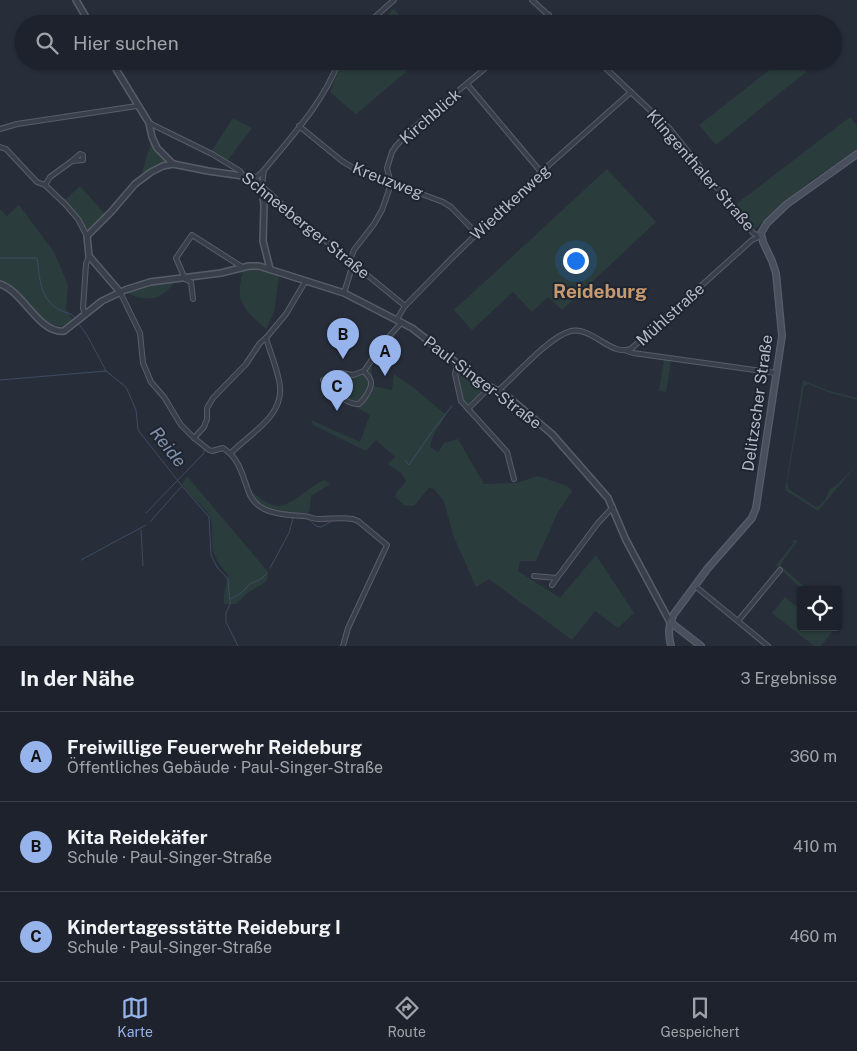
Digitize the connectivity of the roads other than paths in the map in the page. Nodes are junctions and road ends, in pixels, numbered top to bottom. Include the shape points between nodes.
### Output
1 (76, 0) edge
2 (394, 0) edge
3 (532, 0) edge
4 (85, 15) edge
5 (377, 15) edge
6 (549, 15) edge
7 (116, 70) edge
8 (335, 70) edge
9 (483, 70) edge
10 (608, 70) edge
11 (467, 84) junction
12 (631, 92) junction
13 (137, 106) junction
14 (150, 124) junction
15 (299, 126) junction
16 (0, 129) edge
17 (0, 147) edge
18 (857, 154) edge
19 (72, 161) dead end
20 (173, 164) junction
21 (264, 170) junction
22 (541, 172) junction
23 (242, 176) junction
24 (252, 178) junction
25 (390, 182) junction
26 (46, 185) junction
27 (262, 186) junction
28 (477, 234) junction
29 (87, 236) junction
30 (757, 236) junction
31 (89, 256) junction
32 (352, 262) junction
33 (242, 267) junction
34 (270, 270) junction
35 (186, 279) junction
36 (305, 282) junction
37 (0, 284) edge
38 (120, 292) junction
39 (344, 293) junction
40 (193, 299) dead end
41 (406, 306) junction
42 (80, 319) junction
43 (400, 321) junction
44 (266, 338) junction
45 (627, 351) junction
46 (457, 364) junction
47 (364, 371) junction
48 (776, 373) junction
49 (490, 387) junction
50 (499, 390) junction
51 (468, 409) junction
52 (194, 438) junction
53 (223, 448) junction
54 (236, 448) junction
55 (231, 453) junction
56 (514, 479) dead end
57 (613, 506) junction
58 (780, 570) dead end
59 (534, 576) dead end
60 (557, 578) junction
61 (552, 585) dead end
62 (694, 585) junction
63 (738, 621) junction
64 (670, 622) junction
65 (344, 646) edge
66 (670, 646) edge
67 (701, 646) edge
68 (768, 646) edge

1 - 4 street
2 - 5 street
3 - 6 street
7 - 13 street, Schneeberger Straße
8 - 15 street via 323,94
9 - 11 street, Kirchblick
10 - 12 street, Klingenthaler Straße
11 - 22 street
11 - 25 street, Kirchblick via 396,146 387,168
12 - 22 street, Wiedtkenweg
12 - 30 street, Klingenthaler Straße via 670,129
13 - 14 street, Schneeberger Straße
13 - 16 street
14 - 20 street, Schneeberger Straße via 157,148
14 - 23 street, Schneeberger Straße via 212,154 240,171
15 - 21 street
15 - 25 street, Kreuzweg via 346,164
17 - 26 street via 6,149 37,182
18 - 30 main road via 787,204
19 - 26 street via 50,177
20 - 23 street
20 - 29 street via 151,172 139,181
21 - 24 street
21 - 27 street
22 - 28 street, Wiedtkenweg
23 - 24 street, Schneeberger Straße
24 - 27 street, Schneeberger Straße
25 - 28 street, Kreuzweg via 443,202
25 - 32 street, Kirchblick via 378,217 357,245
26 - 29 street via 78,219
27 - 32 street, Schneeberger Straße
27 - 34 street via 263,241
28 - 41 street, Wiedtkenweg
29 - 31 street
30 - 45 street, Mühlstraße
30 - 48 main road, Delitzscher Straße via 776,273 782,330
31 - 38 street
31 - 42 street
32 - 39 street
32 - 41 street, Schneeberger Straße
33 - 34 street, Paul-Singer-Straße via 259,266
33 - 35 street, Paul-Singer-Straße
33 - 35 street, Paul-Singer-Straße via 192,235 176,258
34 - 36 street, Paul-Singer-Straße
35 - 38 street, Paul-Singer-Straße via 150,282
35 - 40 street, Paul-Singer-Straße via 191,282
36 - 39 street, Paul-Singer-Straße
36 - 44 street via 286,314
37 - 42 street, Paul-Singer-Straße via 12,291 53,331 64,331
38 - 42 street, Paul-Singer-Straße via 102,301
38 - 52 street via 140,333 142,363 151,382 180,425
39 - 43 street, Paul-Singer-Straße
41 - 43 street, Wiedtkenweg
43 - 46 street, Paul-Singer-Straße
43 - 47 street
44 - 52 street via 213,398 204,427
44 - 54 street via 280,387 279,403 260,428
45 - 48 street
45 - 50 street, Mühlstraße via 583,331 568,332 551,342
46 - 49 street, Paul-Singer-Straße
46 - 51 street via 455,374 459,395
47 - 47 street via 342,373 323,380 328,389 359,404 371,384
48 - 62 main road, Delitzscher Straße via 754,514
49 - 50 street, Paul-Singer-Straße
49 - 51 street
50 - 57 street, Paul-Singer-Straße via 552,434
51 - 56 street via 507,452
52 - 53 street via 209,450
53 - 54 street
53 - 55 street
54 - 55 street
55 - 65 street via 242,470 250,496 264,509 280,515 317,519 353,518 387,545 348,628
57 - 60 street
57 - 64 street, Paul-Singer-Straße via 626,540
58 - 63 street
59 - 60 street
60 - 61 street
62 - 63 street
62 - 64 main road, Delitzscher Straße
63 - 68 street
64 - 66 main road
64 - 67 main road

